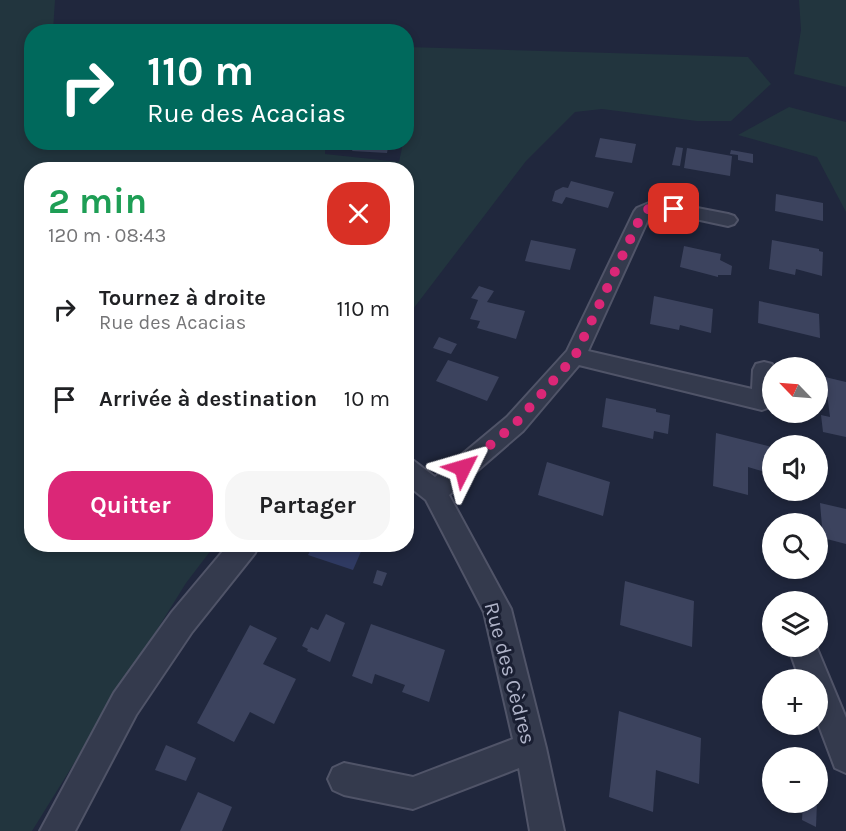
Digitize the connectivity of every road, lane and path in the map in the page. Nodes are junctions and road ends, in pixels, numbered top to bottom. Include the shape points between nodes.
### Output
1 (728, 220) dead end
2 (575, 356) junction
3 (762, 401) edge
4 (414, 475) edge
5 (435, 492) junction
6 (239, 552) edge
7 (828, 711) edge
8 (531, 748) junction
9 (846, 757) edge
10 (344, 779) dead end
11 (57, 831) edge
12 (547, 831) edge

1 - 2 street via 656,205 643,212
2 - 3 street
2 - 5 street via 515,424
4 - 5 street, Rue des Cèdres
5 - 8 street, Rue des Cèdres via 497,609
6 - 11 street via 182,622 125,705
7 - 9 street
8 - 10 street via 413,793
8 - 12 street, Rue des Cèdres

